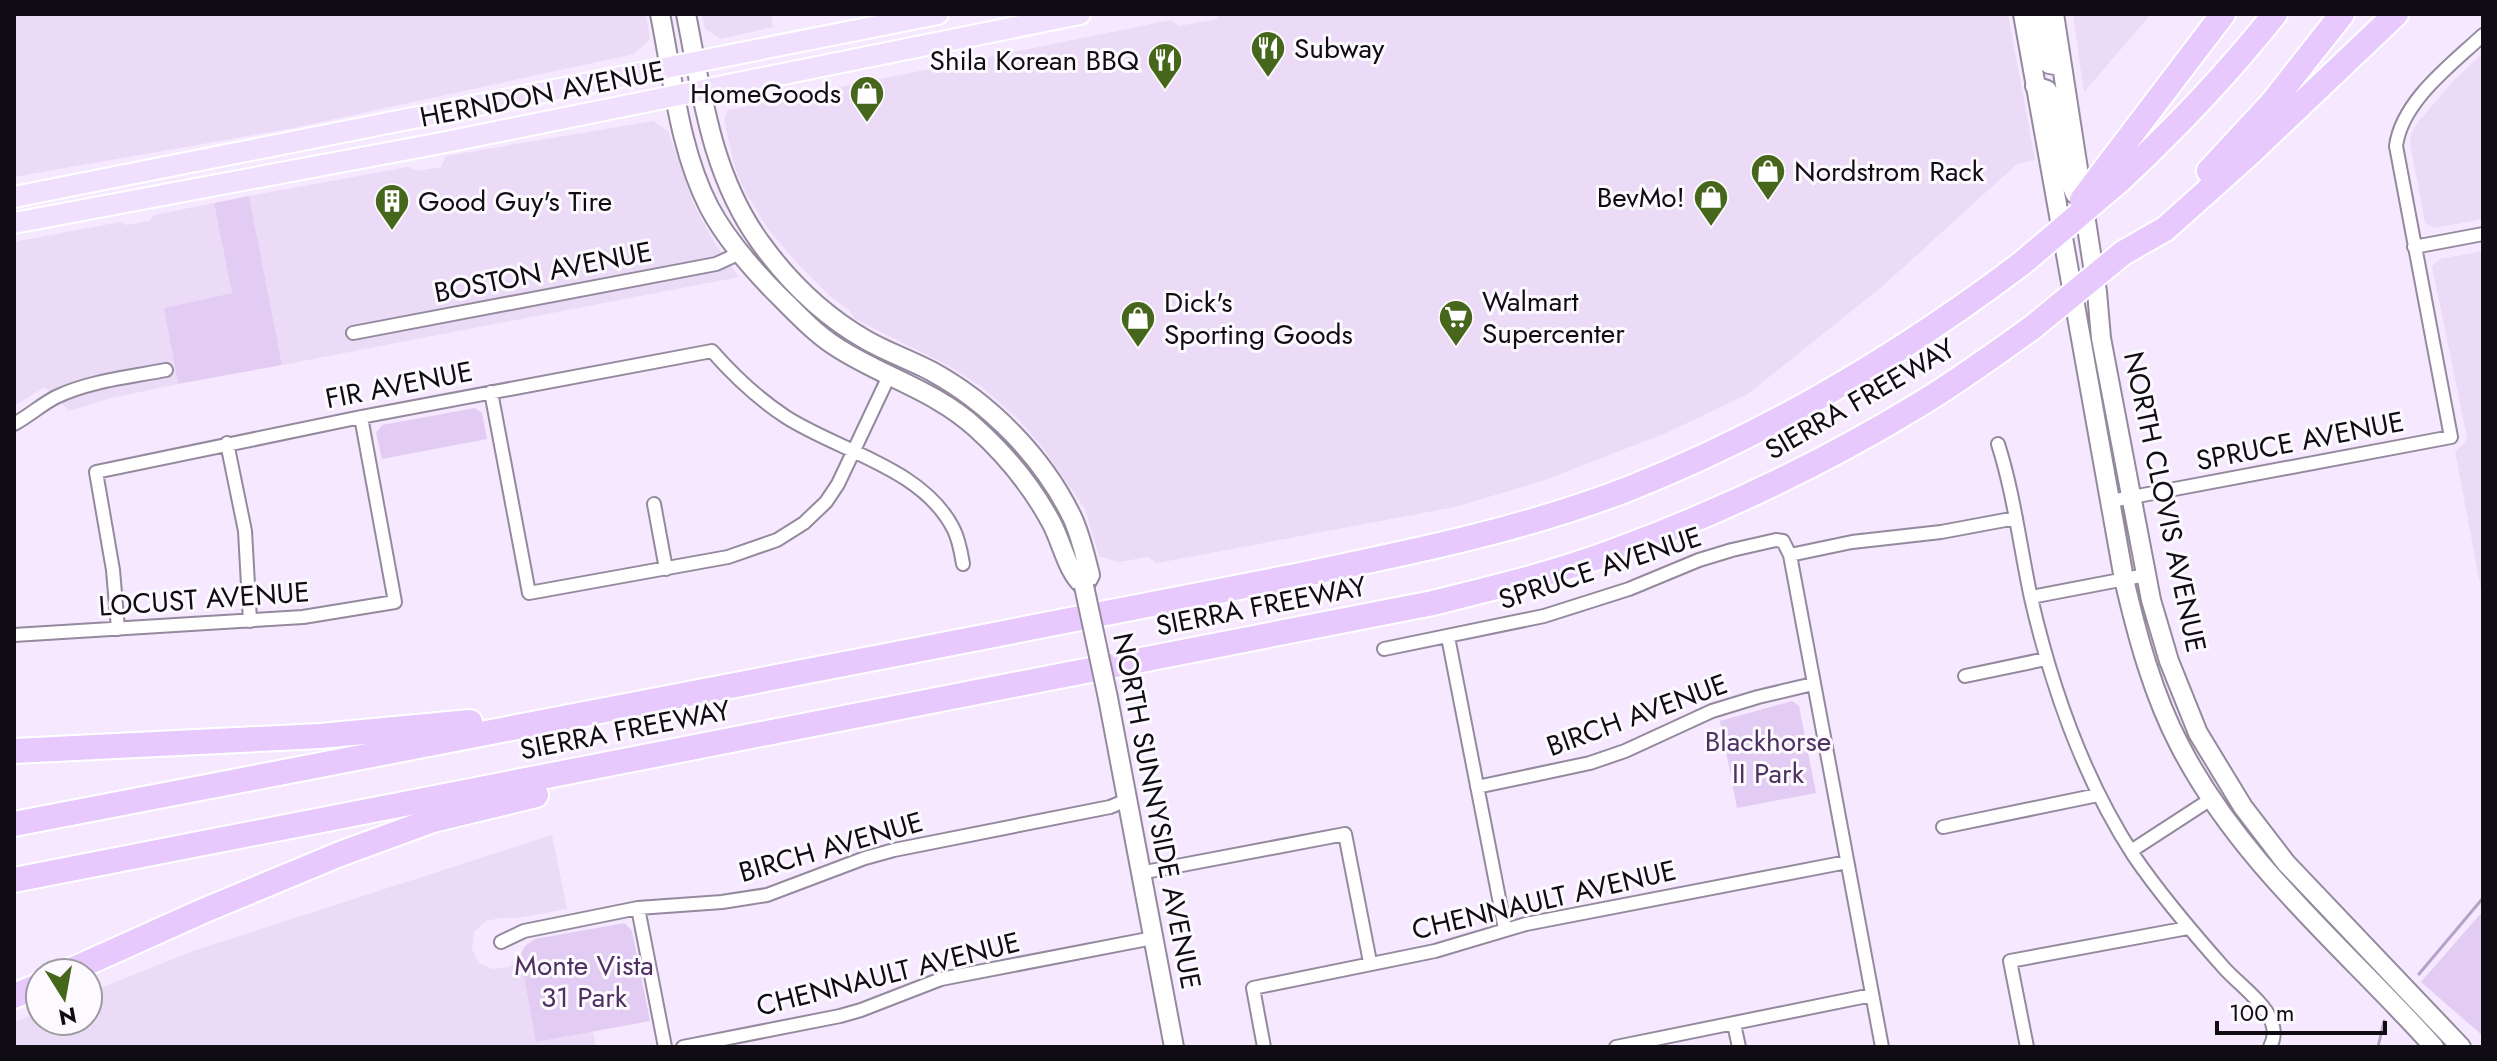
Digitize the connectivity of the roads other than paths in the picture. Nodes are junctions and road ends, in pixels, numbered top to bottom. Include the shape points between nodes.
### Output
1 (660, 14) edge
2 (686, 14) edge
3 (938, 14) edge
4 (1026, 14) edge
5 (1080, 14) edge
6 (2023, 14) edge
7 (2037, 14) edge
8 (2054, 14) edge
9 (2223, 14) edge
10 (2275, 14) edge
11 (2342, 14) edge
12 (2396, 14) edge
13 (986, 31) junction
14 (2483, 35) edge
15 (695, 61) junction
16 (671, 65) junction
17 (2062, 66) junction
18 (2035, 86) junction
19 (701, 91) junction
20 (676, 96) junction
21 (275, 147) junction
22 (2116, 170) junction
23 (14, 197) edge
24 (134, 200) junction
25 (2085, 219) junction
26 (14, 223) edge
27 (2483, 234) edge
28 (2414, 247) junction
29 (740, 253) junction
30 (2123, 253) junction
31 (353, 333) dead end
32 (866, 340) junction
33 (166, 370) dead end
34 (889, 376) junction
35 (491, 392) junction
36 (361, 417) junction
37 (14, 424) edge
38 (975, 426) junction
39 (227, 443) junction
40 (1998, 444) dead end
41 (1026, 449) junction
42 (854, 451) junction
43 (2131, 497) junction
44 (2111, 501) junction
45 (654, 504) dead end
46 (2016, 518) junction
47 (1078, 532) junction
48 (1790, 555) junction
49 (963, 564) dead end
50 (666, 569) junction
51 (2146, 575) junction
52 (2124, 579) junction
53 (1084, 586) junction
54 (2031, 597) junction
55 (250, 621) junction
56 (118, 629) junction
57 (14, 635) edge
58 (1448, 637) junction
59 (1384, 649) dead end
60 (2046, 659) junction
61 (1965, 676) dead end
62 (1813, 684) junction
63 (568, 717) junction
64 (789, 728) junction
65 (14, 751) edge
66 (1477, 787) junction
67 (2098, 795) junction
68 (2211, 799) junction
69 (1127, 800) junction
70 (14, 824) edge
71 (1943, 827) dead end
72 (2131, 851) junction
73 (1847, 862) junction
74 (1140, 873) junction
75 (14, 880) edge
76 (2301, 880) junction
77 (638, 908) junction
78 (2188, 928) junction
79 (1505, 929) junction
80 (1153, 938) junction
81 (501, 942) dead end
82 (101, 957) edge
83 (1370, 962) junction
84 (1872, 995) junction
85 (1734, 1024) junction
86 (2271, 1046) edge
87 (665, 1047) edge
88 (683, 1047) edge
89 (1174, 1047) edge
90 (1264, 1047) edge
91 (1616, 1047) edge
92 (1739, 1047) edge
93 (1882, 1047) edge
94 (2027, 1047) edge
95 (2434, 1047) edge
96 (2461, 1047) edge

1 - 16 main road, NORTH SUNNYSIDE AVENUE
2 - 15 main road, NORTH SUNNYSIDE AVENUE
3 - 15 main road, HERNDON AVENUE
4 - 13 main road
5 - 13 main road, HERNDON AVENUE
6 - 18 main road, NORTH CLOVIS AVENUE
7 - 17 main road via 2045,59
8 - 17 main road, NORTH CLOVIS AVENUE
9 - 22 highway
10 - 22 highway, SIERRA FREEWAY via 2183,120
11 - 30 highway, SIERRA FREEWAY via 2272,103
12 - 30 highway via 2165,229
13 - 19 main road, HERNDON AVENUE
14 - 28 street via 2410,109 2398,130 2398,161
15 - 16 main road, HERNDON AVENUE
15 - 19 main road, NORTH SUNNYSIDE AVENUE
16 - 20 main road, NORTH SUNNYSIDE AVENUE
16 - 21 main road, HERNDON AVENUE
17 - 25 main road, NORTH CLOVIS AVENUE
18 - 25 main road via 2051,97 2063,165
18 - 44 main road, NORTH CLOVIS AVENUE
19 - 20 main road, HERNDON AVENUE
19 - 32 main road, NORTH SUNNYSIDE AVENUE via 719,165 752,232 812,301
20 - 24 main road, HERNDON AVENUE
20 - 29 main road, NORTH SUNNYSIDE AVENUE via 698,183
21 - 23 main road, HERNDON AVENUE
21 - 24 main road via 217,170 147,184 136,190
22 - 63 highway, SIERRA FREEWAY, bridge via 2054,237 1892,356 1812,403 1623,491 1436,547
24 - 26 main road, HERNDON AVENUE
25 - 43 main road, NORTH CLOVIS AVENUE
27 - 28 street
28 - 43 street, SPRUCE AVENUE via 2451,437
29 - 31 street, BOSTON AVENUE via 716,264
29 - 32 main road via 757,257 827,325
29 - 34 main road, NORTH SUNNYSIDE AVENUE via 807,324 834,346
30 - 64 highway, SIERRA FREEWAY, bridge via 2033,327 1918,406 1702,517 1608,553 1433,603
32 - 41 main road, NORTH SUNNYSIDE AVENUE via 946,380
33 - 37 street via 57,396
34 - 38 main road, NORTH SUNNYSIDE AVENUE
34 - 41 main road via 902,370 923,378
34 - 42 street
35 - 36 street, FIR AVENUE
35 - 42 street, FIR AVENUE via 712,351 750,390 787,417
35 - 50 street via 529,593
36 - 39 street, FIR AVENUE
36 - 55 street, LOCUST AVENUE via 395,602
38 - 47 main road via 1014,452 1066,526
38 - 53 main road, NORTH SUNNYSIDE AVENUE via 1038,498
39 - 55 street via 245,531
39 - 56 street, FIR AVENUE via 96,472
40 - 46 street
41 - 47 main road, NORTH SUNNYSIDE AVENUE
42 - 49 street via 916,486 942,511 954,529
42 - 50 street via 826,502 790,532 753,550
43 - 44 street, SPRUCE AVENUE
43 - 51 main road, NORTH CLOVIS AVENUE
44 - 52 main road, NORTH CLOVIS AVENUE
45 - 50 street
46 - 48 street
46 - 54 street
47 - 53 main road, NORTH SUNNYSIDE AVENUE via 1090,575
48 - 58 street, SPRUCE AVENUE via 1787,544 1776,540 1732,550 1544,616
48 - 62 street
51 - 52 street
51 - 76 main road, NORTH CLOVIS AVENUE via 2169,661 2198,733 2256,827
52 - 54 street
52 - 68 main road, NORTH CLOVIS AVENUE via 2163,706
53 - 69 main road, NORTH SUNNYSIDE AVENUE, bridge
54 - 60 street
55 - 56 street, LOCUST AVENUE
56 - 57 street, LOCUST AVENUE
58 - 59 street, SPRUCE AVENUE
58 - 66 street
60 - 61 street
60 - 67 street
62 - 66 street, BIRCH AVENUE via 1712,711 1590,763
62 - 73 street
63 - 65 highway
63 - 70 highway, SIERRA FREEWAY
64 - 75 highway, SIERRA FREEWAY
64 - 82 highway via 433,820 340,854
66 - 79 street
67 - 71 street
67 - 72 street
68 - 72 street
68 - 76 main road via 2236,819 2282,875
68 - 95 main road, NORTH CLOVIS AVENUE via 2277,885
69 - 74 main road, NORTH SUNNYSIDE AVENUE
69 - 77 street, BIRCH AVENUE via 894,850 767,895
72 - 78 street
73 - 79 street, CHENNAULT AVENUE
73 - 84 street
74 - 80 main road, NORTH SUNNYSIDE AVENUE
74 - 83 street via 1345,834
76 - 96 main road, NORTH CLOVIS AVENUE
77 - 81 street, BIRCH AVENUE via 524,931
77 - 87 street
78 - 86 street via 2269,1015
78 - 94 street via 2010,961
79 - 83 street, CHENNAULT AVENUE via 1435,951
80 - 88 street, CHENNAULT AVENUE via 941,979 840,1016
80 - 89 main road, NORTH SUNNYSIDE AVENUE
83 - 90 street, CHENNAULT AVENUE via 1253,988
84 - 85 street
84 - 93 street
85 - 91 street
85 - 92 street

